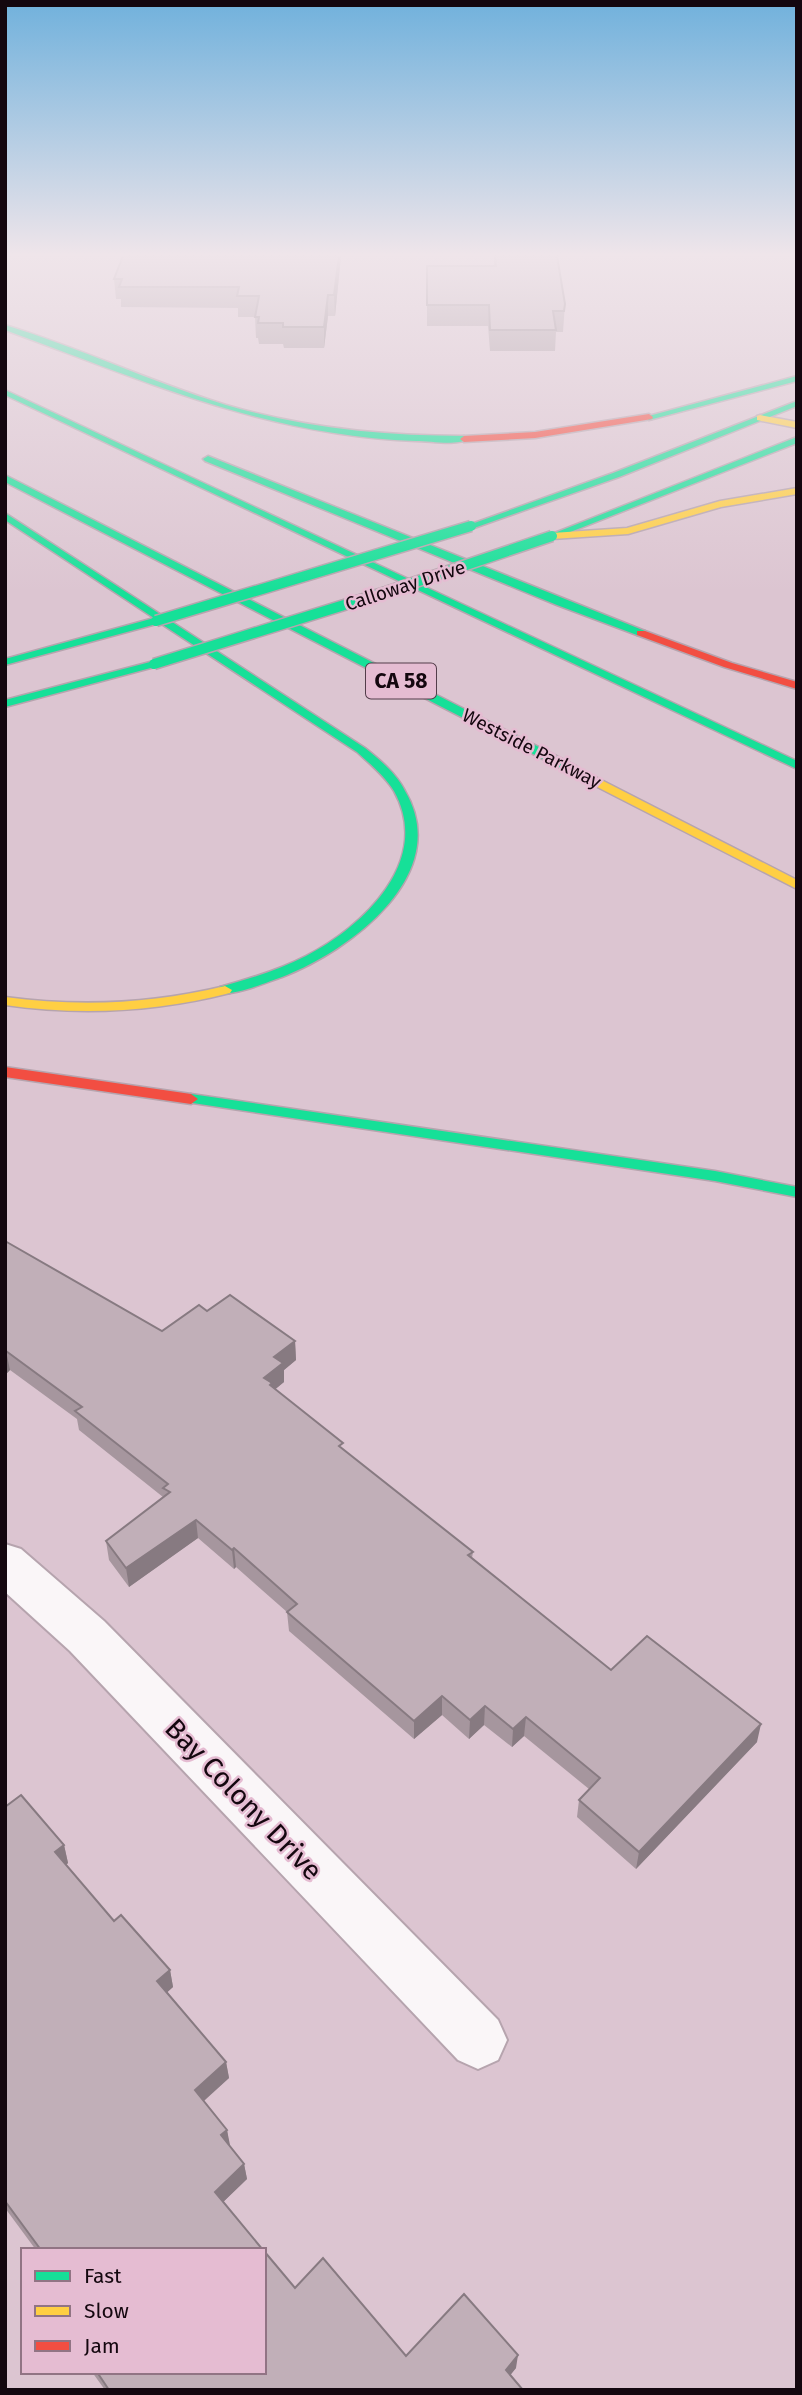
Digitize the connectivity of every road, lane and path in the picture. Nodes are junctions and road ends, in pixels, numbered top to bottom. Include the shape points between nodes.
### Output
1 (116, 368) edge
2 (5, 376) edge
3 (797, 378) edge
4 (29, 385) dead end
5 (5, 392) edge
6 (797, 403) edge
7 (760, 418) junction
8 (797, 425) edge
9 (797, 440) edge
10 (187, 450) dead end
11 (5, 478) edge
12 (797, 491) edge
13 (5, 516) edge
14 (552, 536) junction
15 (5, 662) edge
16 (797, 687) edge
17 (5, 704) edge
18 (797, 766) edge
19 (797, 885) edge
20 (5, 1001) edge
21 (5, 1072) edge
22 (797, 1192) edge
23 (5, 1563) edge
24 (478, 2040) dead end

1 - 3 main road via 258,416 325,430 401,437 490,438 580,430
2 - 4 main road
5 - 18 main road
6 - 7 main road, Calloway Drive
7 - 8 main road
7 - 15 main road, Calloway Drive, bridge via 605,480 471,526 262,591
9 - 14 main road, Calloway Drive
10 - 16 main road via 561,603
11 - 19 main road, Westside Parkway / CA 58
12 - 14 main road via 720,504 628,531
13 - 20 main road via 361,750 388,774 404,798 412,825 408,859 395,889 371,918 332,948 275,974 160,1004 92,1010
14 - 17 main road, Calloway Drive, bridge via 300,619
21 - 22 main road via 715,1176
23 - 24 street, Bay Colony Drive via 88,1636

